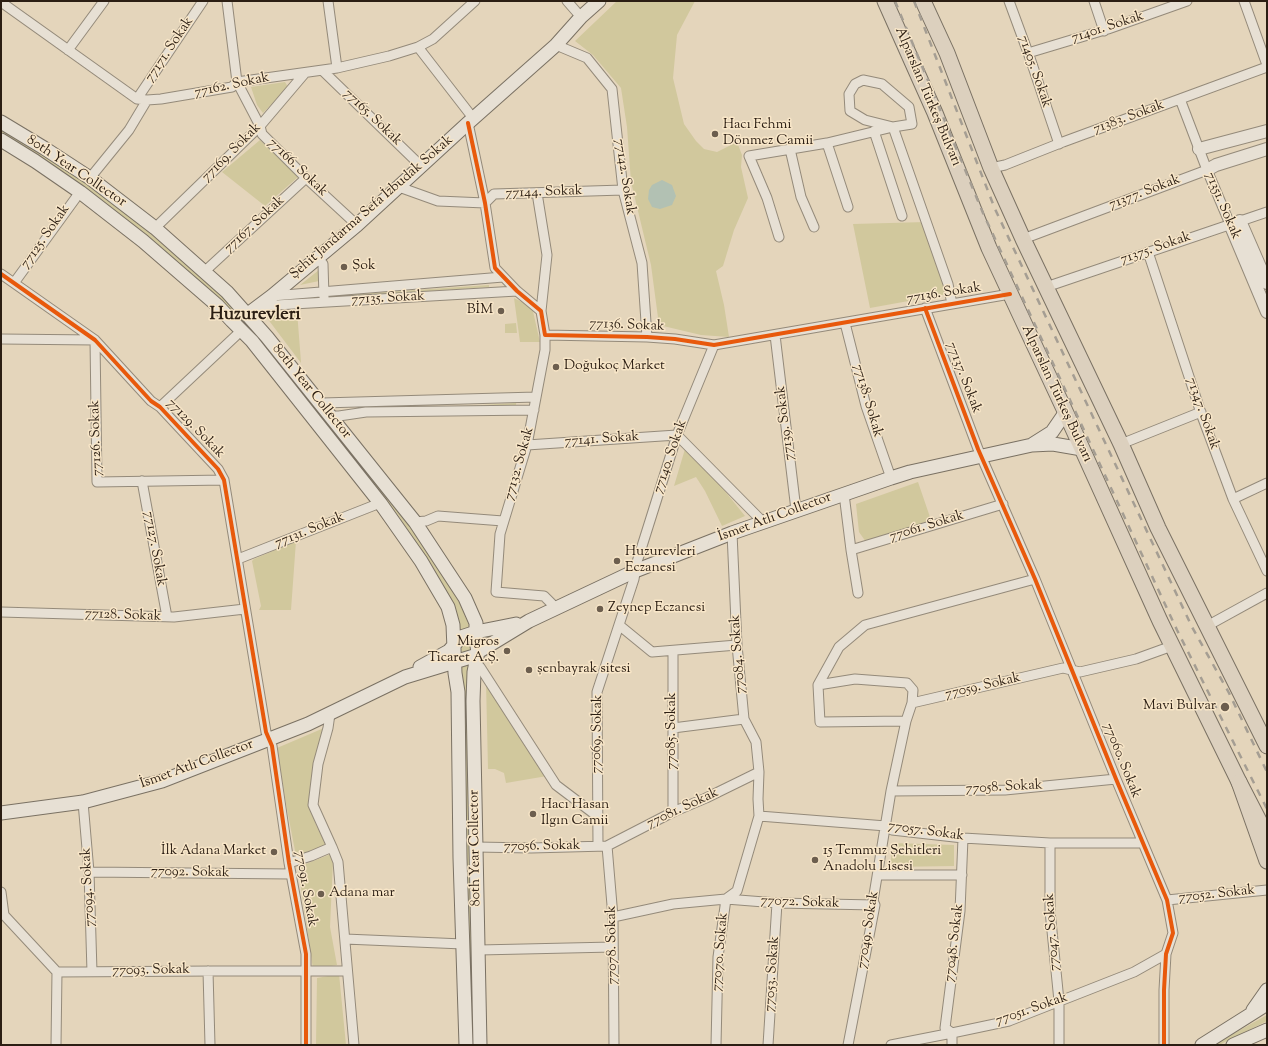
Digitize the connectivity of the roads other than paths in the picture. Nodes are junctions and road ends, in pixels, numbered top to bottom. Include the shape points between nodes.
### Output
1 (104, 1) edge
2 (203, 1) edge
3 (227, 1) edge
4 (328, 1) edge
5 (475, 1) edge
6 (568, 1) edge
7 (599, 1) edge
8 (885, 1) edge
9 (923, 1) edge
10 (1009, 1) edge
11 (1094, 1) edge
12 (1187, 1) edge
13 (1244, 1) edge
14 (1, 2) edge
15 (581, 17) junction
16 (1104, 31) junction
17 (556, 45) junction
18 (418, 47) junction
19 (68, 50) junction
20 (1028, 53) junction
21 (1267, 66) edge
22 (337, 68) junction
23 (323, 71) junction
24 (304, 73) junction
25 (237, 82) junction
26 (137, 99) junction
27 (1180, 99) junction
28 (147, 100) junction
29 (471, 121) junction
30 (1, 122) edge
31 (260, 126) junction
32 (892, 127) junction
33 (874, 131) junction
34 (1267, 131) edge
35 (1, 140) edge
36 (827, 143) junction
37 (1059, 144) junction
38 (790, 149) junction
39 (1199, 149) junction
40 (1267, 150) edge
41 (421, 166) junction
42 (991, 168) junction
43 (1206, 170) junction
44 (90, 178) junction
45 (306, 178) junction
46 (399, 186) junction
47 (624, 190) junction
48 (80, 192) junction
49 (537, 193) junction
50 (485, 203) junction
51 (848, 207) dead end
52 (1267, 212) edge
53 (902, 216) dead end
54 (1235, 222) junction
55 (357, 225) junction
56 (814, 227) dead end
57 (155, 228) junction
58 (779, 237) dead end
59 (1023, 239) junction
60 (1148, 252) junction
61 (317, 258) junction
62 (204, 272) junction
63 (1, 274) edge
64 (1266, 276) edge
65 (503, 277) junction
66 (14, 283) junction
67 (1046, 287) junction
68 (517, 291) junction
69 (324, 292) junction
70 (1010, 294) junction
71 (272, 296) junction
72 (324, 302) junction
73 (952, 304) junction
74 (925, 308) junction
75 (253, 310) junction
76 (541, 312) junction
77 (1267, 312) edge
78 (845, 322) junction
79 (242, 330) junction
80 (544, 335) junction
81 (776, 335) junction
82 (647, 337) junction
83 (1, 339) edge
84 (95, 340) junction
85 (714, 345) junction
86 (536, 397) junction
87 (322, 404) junction
88 (160, 407) junction
89 (534, 410) junction
90 (1065, 411) junction
91 (1200, 412) junction
92 (330, 416) junction
93 (677, 435) junction
94 (1121, 444) junction
95 (527, 445) junction
96 (1032, 445) junction
97 (1082, 449) junction
98 (981, 456) junction
99 (891, 478) junction
100 (224, 480) junction
101 (142, 481) junction
102 (1267, 483) edge
103 (844, 494) junction
104 (1233, 499) junction
105 (381, 504) junction
106 (1003, 504) junction
107 (796, 510) junction
108 (503, 521) junction
109 (415, 522) junction
110 (763, 522) junction
111 (732, 533) junction
112 (851, 550) junction
113 (238, 559) junction
114 (635, 570) junction
115 (1267, 571) edge
116 (1035, 579) junction
117 (858, 593) dead end
118 (1267, 594) edge
119 (555, 607) junction
120 (245, 609) junction
121 (1, 612) edge
122 (167, 617) junction
123 (529, 621) junction
124 (619, 625) junction
125 (1207, 626) junction
126 (476, 632) junction
127 (454, 645) junction
128 (738, 645) junction
129 (1172, 646) junction
130 (673, 651) junction
131 (478, 652) junction
132 (455, 662) junction
133 (475, 666) junction
134 (1072, 670) junction
135 (405, 677) junction
136 (818, 685) junction
137 (912, 703) junction
138 (330, 714) junction
139 (744, 719) junction
140 (906, 721) junction
141 (673, 728) junction
142 (269, 739) junction
143 (1267, 746) edge
144 (759, 772) junction
145 (1116, 779) junction
146 (1239, 782) junction
147 (891, 790) junction
148 (83, 802) junction
149 (673, 812) junction
150 (1, 813) edge
151 (597, 816) junction
152 (759, 816) junction
153 (886, 826) junction
154 (1267, 836) edge
155 (963, 838) junction
156 (1050, 843) junction
157 (1142, 843) junction
158 (602, 846) junction
159 (332, 847) junction
160 (476, 847) junction
161 (1267, 861) edge
162 (289, 863) junction
163 (89, 872) junction
164 (291, 874) junction
165 (878, 875) junction
166 (962, 875) junction
167 (1267, 890) edge
168 (1, 892) edge
169 (726, 899) junction
170 (1167, 900) junction
171 (777, 903) junction
172 (875, 905) junction
173 (2, 915) edge
174 (613, 917) junction
175 (345, 939) junction
176 (463, 944) junction
177 (613, 947) junction
178 (479, 950) junction
179 (1166, 954) junction
180 (208, 971) junction
181 (306, 971) junction
182 (347, 971) junction
183 (56, 972) junction
184 (92, 972) junction
185 (1267, 990) edge
186 (1059, 1001) junction
187 (1267, 1004) edge
188 (1251, 1014) junction
189 (1267, 1030) edge
190 (952, 1034) junction
191 (1250, 1038) junction
192 (1267, 1039) edge
193 (56, 1045) edge
194 (210, 1045) edge
195 (306, 1045) edge
196 (354, 1045) edge
197 (466, 1045) edge
198 (480, 1045) edge
199 (614, 1045) edge
200 (716, 1045) edge
201 (768, 1045) edge
202 (848, 1045) edge
203 (891, 1045) edge
204 (952, 1045) edge
205 (1059, 1045) edge
206 (1164, 1045) edge
207 (1202, 1045) edge
208 (1233, 1045) edge

1 - 19 street
2 - 26 street, 77171. Sokak
3 - 25 street
4 - 22 street
5 - 18 street, 77162. Sokak via 433,39
6 - 15 street
7 - 15 main road, Şehit Jandarma Sefa İzbudak Sokak
8 - 70 main road, Alparslan Türkeş Bulvarı via 935,113
9 - 42 main road via 947,53
10 - 20 street, 71405. Sokak
11 - 16 street
12 - 16 street, 71401. Sokak
13 - 21 street
14 - 19 street, 77162. Sokak
15 - 17 main road, Şehit Jandarma Sefa İzbudak Sokak
16 - 20 street, 71401. Sokak
17 - 29 main road, Şehit Jandarma Sefa İzbudak Sokak
17 - 47 street, 77142. Sokak via 587,58 612,89
18 - 22 street, 77162. Sokak
18 - 29 street
19 - 26 street, 77162. Sokak
20 - 37 street, 71405. Sokak
21 - 27 street, 71383. Sokak
22 - 23 street, 77162. Sokak
23 - 24 street, 77162. Sokak
23 - 41 street, 77165. Sokak
24 - 25 street, 77162. Sokak
24 - 31 street, 77169. Sokak
25 - 28 street, 77162. Sokak via 232,87
25 - 31 street, 77166. Sokak
26 - 28 street, 77162. Sokak
27 - 37 street, 71383. Sokak
27 - 39 street, 71351. Sokak
28 - 44 street via 129,130
29 - 41 main road, Şehit Jandarma Sefa İzbudak Sokak
29 - 50 street
30 - 44 main road, 80th Year Collector
31 - 45 street, 77166. Sokak via 262,134
31 - 57 street, 77169. Sokak
32 - 32 street via 865,120 850,111 850,94 855,84 863,80 882,84 909,107 912,124
32 - 33 street
32 - 73 street via 948,284
33 - 36 street
33 - 53 street
34 - 39 street
35 - 48 main road, 80th Year Collector
36 - 38 street
36 - 51 street
37 - 42 street, 71383. Sokak
38 - 56 street via 801,197
38 - 58 street via 749,156 767,198
39 - 43 street, 71351. Sokak
40 - 43 street, 71377. Sokak
41 - 46 main road, Şehit Jandarma Sefa İzbudak Sokak
42 - 59 main road
43 - 54 street, 71351. Sokak
43 - 59 street, 71377. Sokak
44 - 57 main road, 80th Year Collector
45 - 55 street, 77166. Sokak
45 - 62 street, 77167. Sokak
46 - 50 street, 77144. Sokak via 438,201
46 - 55 main road, Şehit Jandarma Sefa İzbudak Sokak
47 - 49 street, 77144. Sokak
47 - 82 street, 77142. Sokak via 642,263
48 - 66 street, 77125. Sokak
48 - 79 main road, 80th Year Collector via 143,241
49 - 50 street, 77144. Sokak via 494,194
49 - 76 street via 547,255
50 - 65 street via 495,268
52 - 54 street, 71375. Sokak
54 - 60 street, 71375. Sokak
54 - 64 street, 71351. Sokak
54 - 77 street, 71351. Sokak
55 - 61 main road, Şehit Jandarma Sefa İzbudak Sokak
57 - 62 main road, 80th Year Collector
59 - 67 main road
60 - 67 street, 71375. Sokak
60 - 91 street, 71347. Sokak
61 - 69 street via 323,264
61 - 71 main road, Şehit Jandarma Sefa İzbudak Sokak
62 - 75 main road, 80th Year Collector
63 - 66 street, 77129. Sokak
65 - 68 street
65 - 69 street, 77135. Sokak
66 - 84 street, 77129. Sokak
67 - 94 main road
68 - 72 street, 77135. Sokak
68 - 76 street
69 - 71 street, 77135. Sokak
69 - 72 street
70 - 73 street, 77136. Sokak
70 - 90 main road, Alparslan Türkeş Bulvarı
71 - 75 main road, Şehit Jandarma Sefa İzbudak Sokak
72 - 75 street, 77135. Sokak
73 - 74 street, 77136. Sokak
74 - 78 street, 77136. Sokak
74 - 98 street, 77137. Sokak
75 - 87 main road, 80th Year Collector
76 - 80 street
78 - 81 street, 77136. Sokak
78 - 99 street, 77138. Sokak via 866,406
79 - 88 street
79 - 105 main road, 80th Year Collector
80 - 82 street, 77136. Sokak
80 - 86 street, 77132. Sokak via 545,350
81 - 85 street, 77136. Sokak
81 - 107 street, 77139. Sokak
82 - 85 street, 77136. Sokak
83 - 84 street
84 - 88 street, 77129. Sokak
84 - 101 street, 77126. Sokak via 97,482
85 - 93 street, 77140. Sokak
86 - 87 street
86 - 89 street, 77132. Sokak
87 - 92 main road, 80th Year Collector
88 - 100 street, 77129. Sokak via 218,469
89 - 92 street via 366,412
89 - 95 street, 77132. Sokak
90 - 96 main road via 1052,432
90 - 97 main road, Alparslan Türkeş Bulvarı
91 - 94 street
91 - 104 street, 71347. Sokak
92 - 109 main road, 80th Year Collector
93 - 95 street, 77141. Sokak
93 - 110 street
93 - 114 street, 77140. Sokak
94 - 125 main road via 1158,528
95 - 108 street, 77132. Sokak
96 - 97 main road via 1053,444
96 - 98 main road, İsmet Atlı Collector
97 - 129 main road, Alparslan Türkeş Bulvarı
98 - 99 main road, İsmet Atlı Collector
98 - 106 street, 77137. Sokak
99 - 103 main road, İsmet Atlı Collector
100 - 101 street, 77126. Sokak
100 - 113 street, 77129. Sokak
101 - 122 street, 77127. Sokak
102 - 104 street
103 - 107 main road, İsmet Atlı Collector
103 - 112 street
104 - 115 street, 71347. Sokak
105 - 113 street, 77131. Sokak
105 - 127 main road, 80th Year Collector via 421,561 448,607 453,625
106 - 112 street, 77061. Sokak
106 - 116 street, 77060. Sokak
107 - 110 main road, İsmet Atlı Collector
108 - 109 street via 438,516
108 - 119 street, 77132. Sokak via 496,592 544,596
109 - 126 main road, 80th Year Collector via 465,598 476,623
110 - 111 main road, İsmet Atlı Collector
111 - 114 main road, İsmet Atlı Collector
111 - 128 street, 77084. Sokak
112 - 117 street
113 - 120 street, 77129. Sokak
114 - 119 main road, İsmet Atlı Collector
114 - 124 street, 77140. Sokak
116 - 134 street, 77060. Sokak
116 - 136 street via 865,624 839,647
118 - 125 street
119 - 123 main road, İsmet Atlı Collector
120 - 122 street, 77128. Sokak
120 - 142 street, 77129. Sokak
121 - 122 street, 77128. Sokak
123 - 126 main road, İsmet Atlı Collector
123 - 131 main road, İsmet Atlı Collector
124 - 130 street via 652,652
124 - 151 street, 77069. Sokak via 596,692
125 - 143 main road
126 - 127 main road, İsmet Atlı Collector via 461,638
126 - 131 main road, 80th Year Collector
127 - 132 main road, 80th Year Collector
127 - 135 main road, İsmet Atlı Collector via 449,651 428,661
128 - 130 street
128 - 139 street, 77084. Sokak
129 - 134 street, 77059. Sokak via 1136,659 1087,671
129 - 146 main road, Alparslan Türkeş Bulvarı
130 - 141 street, 77085. Sokak
131 - 132 main road, İsmet Atlı Collector via 474,656
131 - 133 main road, 80th Year Collector
132 - 135 main road, İsmet Atlı Collector
132 - 176 main road, 80th Year Collector via 458,692
133 - 151 street via 480,666 556,785
133 - 160 main road, 80th Year Collector via 473,701
134 - 137 street, 77059. Sokak via 1063,668
134 - 145 street, 77060. Sokak
135 - 138 main road, İsmet Atlı Collector
136 - 137 street via 855,679 908,683 913,690
136 - 140 street via 820,722
137 - 140 street
138 - 142 main road, İsmet Atlı Collector
138 - 159 street via 318,764 313,805
139 - 141 street
139 - 144 street, 77084. Sokak via 756,742
140 - 147 street, 77049. Sokak
141 - 149 street, 77085. Sokak
142 - 148 main road, İsmet Atlı Collector via 162,781
142 - 162 street, 77091. Sokak
144 - 149 street, 77081. Sokak
144 - 152 street, 77070. Sokak
145 - 147 street, 77058. Sokak via 1005,790
145 - 157 street, 77060. Sokak
146 - 154 main road, Alparslan Türkeş Bulvarı
146 - 161 main road, Alparslan Türkeş Bulvarı
147 - 153 street, 77049. Sokak
148 - 150 main road, İsmet Atlı Collector
148 - 163 street, 77094. Sokak
149 - 158 street, 77081. Sokak
151 - 158 street, 77069. Sokak
152 - 153 street, 77057. Sokak
152 - 169 street, 77070. Sokak via 737,891
153 - 155 street, 77057. Sokak via 892,830
153 - 165 street, 77049. Sokak
155 - 156 street, 77057. Sokak
155 - 166 street, 77048. Sokak
156 - 157 street, 77057. Sokak
156 - 186 street, 77047. Sokak via 1050,911
157 - 170 street, 77060. Sokak
158 - 160 street, 77056. Sokak
158 - 174 street, 77078. Sokak
159 - 162 street
159 - 175 street via 338,862
160 - 178 main road, 80th Year Collector
162 - 164 street, 77091. Sokak
163 - 164 street, 77092. Sokak
163 - 184 street, 77094. Sokak
164 - 181 street, 77091. Sokak via 306,954
165 - 166 street
165 - 172 street, 77049. Sokak via 873,901
166 - 190 street, 77048. Sokak via 945,1028
167 - 170 street, 77052. Sokak
168 - 173 street
169 - 171 street, 77072. Sokak
169 - 174 street, 77072. Sokak via 672,904
169 - 200 street, 77070. Sokak via 718,956
170 - 179 street, 77060. Sokak via 1173,933
171 - 172 street, 77072. Sokak
171 - 201 street, 77053. Sokak
172 - 202 street, 77049. Sokak
173 - 183 street
174 - 177 street, 77078. Sokak
175 - 176 street
175 - 182 street
176 - 197 main road, 80th Year Collector
177 - 178 street
177 - 199 street, 77078. Sokak
178 - 198 main road, 80th Year Collector
179 - 186 street, 77051. Sokak via 1134,972
179 - 206 street, 77060. Sokak
180 - 181 street, 77093. Sokak
180 - 184 street, 77093. Sokak
180 - 194 street
181 - 182 street, 77093. Sokak
181 - 195 street, 77091. Sokak
182 - 196 street
183 - 184 street, 77093. Sokak
183 - 193 street
185 - 188 main road
186 - 190 street, 77051. Sokak via 1009,1021
186 - 205 street, 77047. Sokak
187 - 188 main road
188 - 207 main road
189 - 191 main road
190 - 203 street, 77051. Sokak
190 - 204 street, 77048. Sokak
191 - 192 main road
191 - 208 main road

